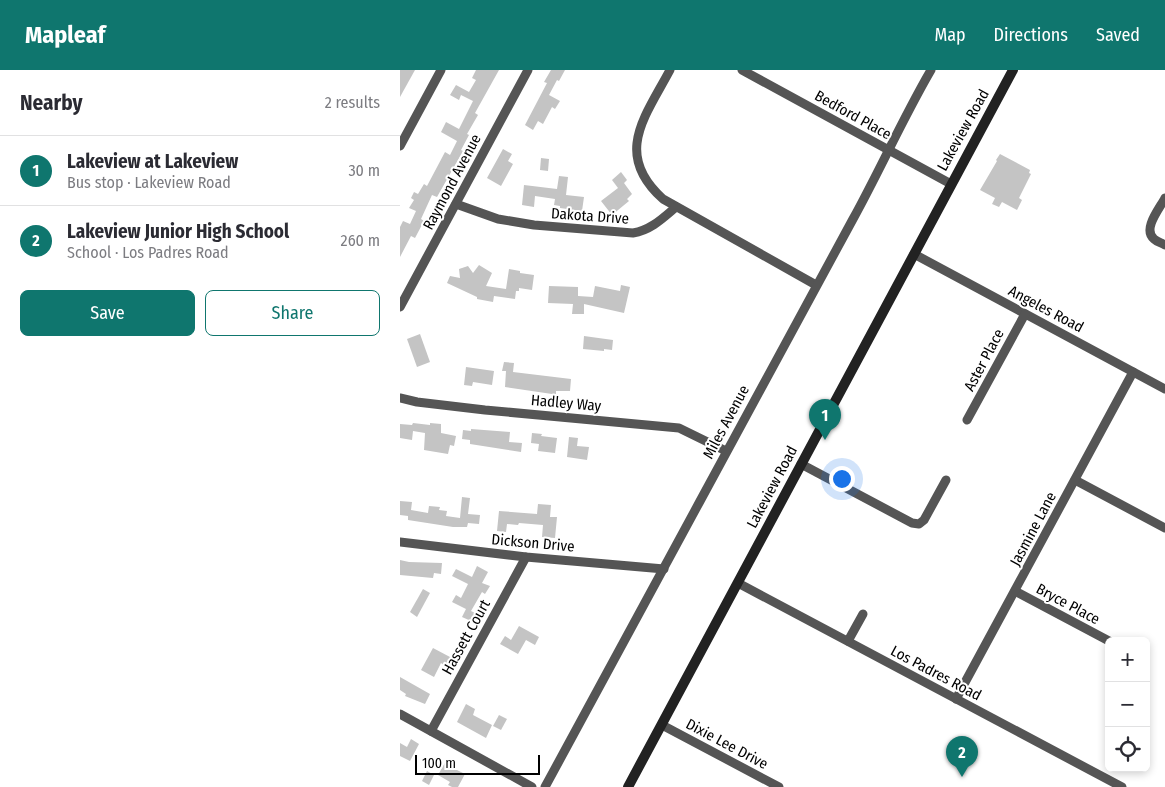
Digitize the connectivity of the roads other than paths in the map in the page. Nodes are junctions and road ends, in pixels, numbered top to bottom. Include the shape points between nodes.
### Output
1 (441, 70) edge
2 (528, 70) edge
3 (670, 70) edge
4 (742, 70) edge
5 (931, 70) edge
6 (1013, 70) edge
7 (400, 146) edge
8 (890, 151) junction
9 (951, 184) junction
10 (1165, 198) edge
11 (456, 204) junction
12 (676, 207) junction
13 (1165, 245) edge
14 (914, 254) junction
15 (816, 285) junction
16 (400, 307) edge
17 (1025, 314) junction
18 (1133, 372) junction
19 (1165, 389) edge
20 (400, 398) edge
21 (967, 420) dead end
22 (726, 451) junction
23 (802, 464) junction
24 (946, 480) dead end
25 (1075, 480) junction
26 (1165, 528) edge
27 (400, 542) edge
28 (526, 557) junction
29 (664, 569) junction
30 (738, 582) junction
31 (1015, 591) junction
32 (863, 614) dead end
33 (1105, 639) edge
34 (848, 641) junction
35 (956, 699) junction
36 (400, 714) edge
37 (662, 724) junction
38 (430, 731) junction
39 (532, 787) edge
40 (545, 787) edge
41 (628, 787) edge
42 (779, 787) edge
43 (1122, 787) edge

1 - 7 street
2 - 11 street, Raymond Avenue
3 - 12 street via 640,127 637,153 645,179 662,199
4 - 8 street, Bedford Place
5 - 8 street, Miles Avenue
6 - 9 main road, Lakeview Road
8 - 9 street, Bedford Place
8 - 15 street, Miles Avenue
9 - 14 main road, Lakeview Road
10 - 13 street via 1149,233
11 - 12 street, Dakota Drive via 534,225 624,233 644,232
11 - 16 street, Raymond Avenue
12 - 15 street
14 - 17 street, Angeles Road
14 - 23 main road, Lakeview Road
15 - 22 street, Miles Avenue
17 - 18 street, Angeles Road
17 - 21 street, Aster Place
18 - 19 street, Angeles Road
18 - 25 street, Jasmine Lane
20 - 22 street, Hadley Way via 485,410 679,428
22 - 29 street, Miles Avenue
23 - 24 street via 919,524
23 - 30 main road, Lakeview Road
25 - 26 street
25 - 31 street, Jasmine Lane
27 - 28 street, Dickson Drive
28 - 29 street, Dickson Drive
28 - 38 street, Hassett Court
29 - 40 street, Miles Avenue
30 - 34 street, Los Padres Road
30 - 37 main road, Lakeview Road
31 - 33 street, Bryce Place
31 - 35 street, Jasmine Lane
32 - 34 street
34 - 35 street, Los Padres Road
35 - 43 street, Los Padres Road
36 - 38 street
37 - 41 main road, Lakeview Road
37 - 42 street, Dixie Lee Drive
38 - 39 street

